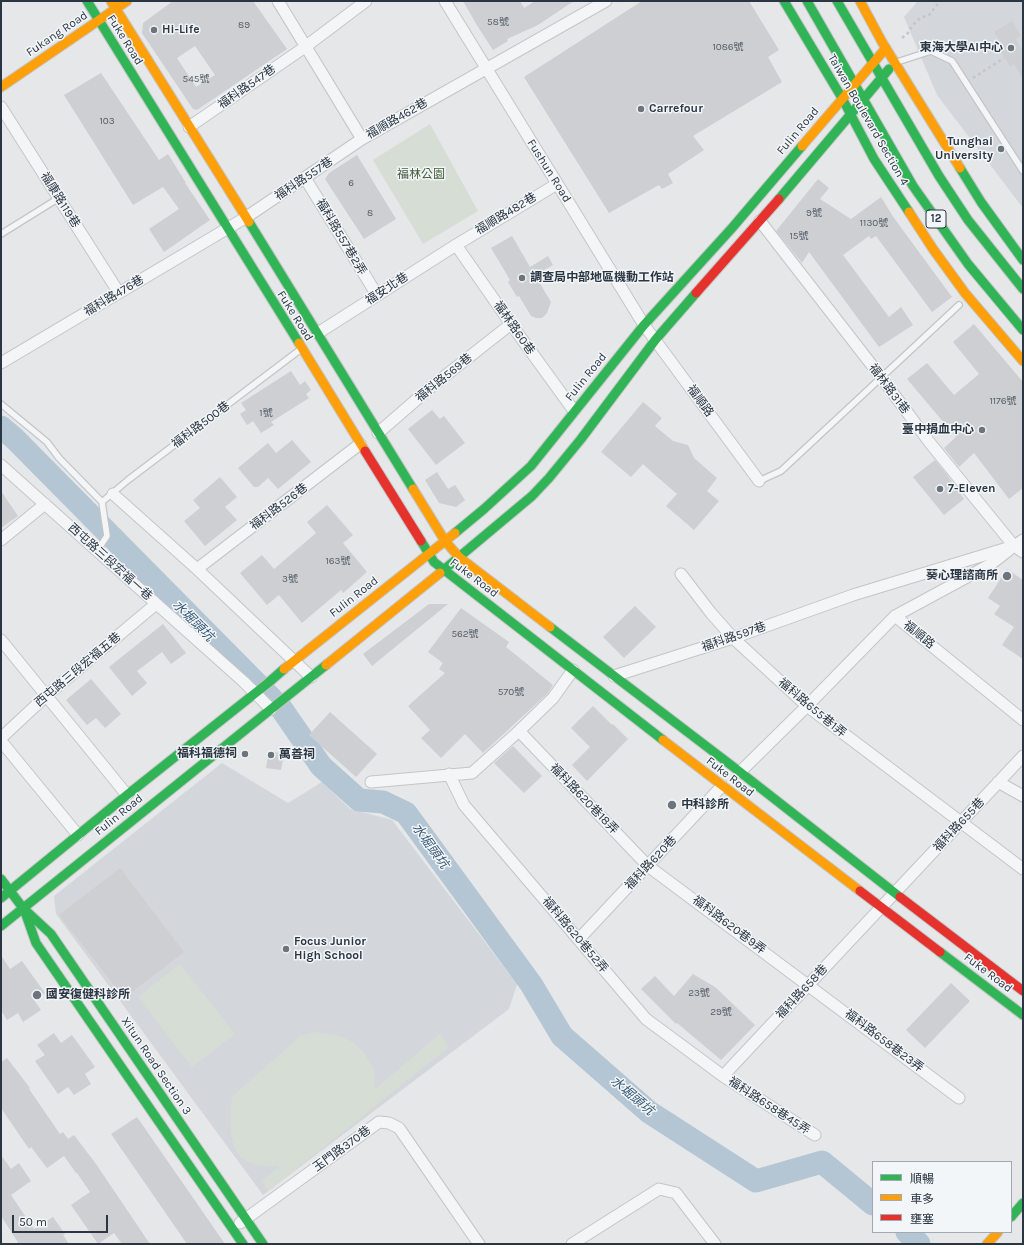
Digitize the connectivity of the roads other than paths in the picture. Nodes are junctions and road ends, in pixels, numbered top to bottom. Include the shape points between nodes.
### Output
1 (87, 1) edge
2 (127, 1) edge
3 (278, 1) edge
4 (366, 1) edge
5 (445, 1) edge
6 (606, 1) edge
7 (784, 1) edge
8 (807, 1) edge
9 (837, 1) edge
10 (860, 1) edge
11 (113, 5) edge
12 (99, 21) junction
13 (305, 46) junction
14 (886, 48) junction
15 (874, 62) junction
16 (895, 63) junction
17 (486, 69) junction
18 (882, 77) junction
19 (854, 85) junction
20 (1, 86) edge
21 (842, 98) junction
22 (862, 100) junction
23 (1, 107) edge
24 (850, 113) junction
25 (189, 127) junction
26 (362, 139) junction
27 (1023, 171) edge
28 (305, 178) junction
29 (557, 184) junction
30 (58, 198) junction
31 (245, 218) junction
32 (760, 221) junction
33 (227, 229) junction
34 (1, 234) edge
35 (456, 245) junction
36 (1023, 260) edge
37 (1023, 289) edge
38 (119, 293) junction
39 (377, 296) junction
40 (959, 305) dead end
41 (511, 324) junction
42 (644, 325) junction
43 (1023, 330) edge
44 (318, 333) junction
45 (656, 340) junction
46 (302, 349) junction
47 (1023, 361) edge
48 (1, 363) edge
49 (881, 377) junction
50 (1, 404) edge
51 (574, 411) junction
52 (378, 433) junction
53 (360, 444) junction
54 (1, 465) edge
55 (759, 482) joint
56 (112, 494) junction
57 (102, 502) junction
58 (45, 504) junction
59 (1, 540) edge
60 (445, 540) junction
61 (1020, 546) edge
62 (97, 551) junction
63 (428, 553) junction
64 (459, 557) junction
65 (197, 569) junction
66 (444, 570) junction
67 (682, 574) dead end
68 (156, 604) junction
69 (895, 616) junction
70 (733, 638) junction
71 (1, 640) edge
72 (292, 661) junction
73 (573, 670) junction
74 (614, 676) junction
75 (311, 678) junction
76 (255, 694) junction
77 (46, 696) junction
78 (807, 706) junction
79 (270, 709) junction
80 (1023, 720) edge
81 (519, 731) junction
82 (1, 740) edge
83 (1023, 756) edge
84 (740, 772) junction
85 (449, 774) junction
86 (371, 782) dead end
87 (998, 782) junction
88 (722, 786) junction
89 (127, 795) junction
90 (1023, 796) edge
91 (960, 823) junction
92 (78, 835) junction
93 (648, 866) junction
94 (1023, 869) edge
95 (1, 879) edge
96 (11, 890) junction
97 (895, 893) junction
98 (1, 898) edge
99 (881, 907) junction
100 (23, 908) junction
101 (1, 926) edge
102 (579, 939) junction
103 (809, 985) junction
104 (1023, 991) edge
105 (1023, 1015) edge
106 (724, 1076) junction
107 (959, 1098) dead end
108 (815, 1135) dead end
109 (1023, 1203) edge
110 (1012, 1216) edge
111 (246, 1219) junction
112 (233, 1229) junction
113 (997, 1233) edge
114 (243, 1244) edge
115 (263, 1244) edge
116 (479, 1244) edge
117 (572, 1244) edge
118 (715, 1244) edge
119 (987, 1244) edge

1 - 12 street, Fuke Road
2 - 11 street, Fukang Road
3 - 13 street, 福順路462巷
4 - 13 street, 福科路547巷
5 - 17 street, Fushun Road
6 - 17 street, 福順路462巷
7 - 21 street, Taiwan Boulevard Section 4 / 12
8 - 19 street, Taiwan Boulevard Section 4 / 12
9 - 15 street, 12
10 - 14 street
11 - 12 street, Fukang Road
11 - 25 street, Fuke Road
12 - 20 street, Fukang Road
12 - 33 street, Fuke Road
13 - 25 street, 福科路547巷
13 - 26 street, 福順路462巷
14 - 15 street, Fulin Road
14 - 16 street
15 - 18 street, 12
15 - 19 street, Fulin Road
16 - 18 street
16 - 27 lane via 931,51 952,61
16 - 36 street via 981,202
17 - 26 street, 福順路462巷
17 - 29 street, Fushun Road
18 - 22 street
18 - 37 street, 12 via 939,176 968,220
19 - 21 street, Fulin Road
19 - 22 street, Taiwan Boulevard Section 4 / 12
21 - 24 street, Taiwan Boulevard Section 4 / 12
21 - 42 street, Fulin Road via 732,228
22 - 24 street
22 - 43 street, Taiwan Boulevard Section 4 / 12 via 913,186 968,264
23 - 30 street, 福康路119巷
24 - 32 street
24 - 47 street, Taiwan Boulevard Section 4 / 12 via 874,160 933,249 965,293
25 - 31 street, Fuke Road
26 - 28 street, 福科路557巷
28 - 31 street, 福科路557巷
28 - 39 street, 福科路557巷2弄
29 - 35 street, 福順路482巷
29 - 42 street, Fushun Road
30 - 34 lane
30 - 38 street, 福康路119巷
31 - 33 street, 福科路557巷
31 - 44 street, Fuke Road
32 - 45 street
32 - 49 street, 福林路31巷
33 - 38 street, 福科路476巷
33 - 46 street, Fuke Road
35 - 39 street, 福安北巷
35 - 41 street, 福林路60巷
38 - 48 street, 福科路476巷
39 - 44 street, 福安北巷
40 - 49 lane
41 - 51 street, 福林路60巷
41 - 52 street, 福科路569巷
42 - 45 street, Fushun Road
42 - 51 street, Fulin Road
44 - 52 street, Fuke Road
45 - 55 street, 福順路
45 - 64 street via 543,484 515,511
46 - 53 street, Fuke Road
46 - 56 lane, 福科路500巷
49 - 55 lane via 781,471
49 - 61 street, 福林路31巷 via 930,443
50 - 57 lane via 47,442
51 - 60 street, Fulin Road via 531,466
52 - 60 street, Fuke Road
53 - 63 street, Fuke Road
53 - 65 street, 福科路526巷
54 - 58 street, 西屯路三段宏福一巷
56 - 57 lane, 福科路500巷
56 - 65 street
57 - 62 lane via 107,536
58 - 59 street
58 - 62 street, 西屯路三段宏福一巷
60 - 63 street, Fulin Road
60 - 64 street, Fuke Road
61 - 69 street
61 - 70 street, 福科路597巷 via 853,596
62 - 68 street, 西屯路三段宏福一巷
63 - 66 street, Fuke Road
63 - 72 street, Fulin Road
64 - 66 street
64 - 74 street, Fuke Road
65 - 72 street
66 - 73 street, Fuke Road
66 - 75 street
67 - 70 street, 福科路655巷1弄
68 - 76 street, 西屯路三段宏福一巷
68 - 77 street, 西屯路三段宏福五巷
69 - 78 street, 福順路
69 - 80 street, 福順路
70 - 74 street, 福科路597巷
70 - 78 street, 福科路655巷1弄
71 - 77 street
72 - 75 street
72 - 76 street, Fulin Road
73 - 81 street via 553,698
73 - 88 street, Fuke Road
74 - 84 street, Fuke Road
75 - 79 street, Fulin Road
76 - 79 street, 西屯路三段宏福一巷
76 - 89 street, Fulin Road
77 - 82 street, 西屯路三段宏福五巷
77 - 89 street
78 - 84 street, 福順路
78 - 91 street, 福科路655巷1弄
79 - 100 street, Fulin Road
81 - 85 street via 472,773
81 - 93 street, 福科路620巷18弄
82 - 92 street
83 - 87 street, 福科路655巷
84 - 97 street, Fuke Road
85 - 86 street
85 - 102 street, 福科路620巷52弄 via 464,805
87 - 90 street
87 - 91 street, 福科路655巷
88 - 93 street, 福科路620巷
88 - 99 street, Fuke Road
89 - 92 street, Fulin Road
91 - 94 street, 福科路655巷1弄
91 - 97 street, 福科路655巷
92 - 96 street, Fulin Road
93 - 102 street, 福科路620巷
93 - 103 street, 福科路620巷9弄
95 - 96 street, Xitun Road Section 3
96 - 98 street, Fulin Road
96 - 100 street, Xitun Road Section 3
97 - 99 street, 福科路655巷
97 - 104 street, Fuke Road
99 - 103 street, 福科路658巷
99 - 105 street, Fuke Road
100 - 101 street, Fulin Road
100 - 111 street, Xitun Road Section 3 via 52,934
100 - 112 street, Xitun Road Section 3 via 36,943
102 - 106 street, 福科路620巷52弄 via 646,1019
103 - 106 street, 福科路658巷
103 - 107 street, 福科路658巷23弄
106 - 108 street, 福科路658巷45弄
109 - 110 street
111 - 112 street, 玉門路370巷
111 - 115 street, Xitun Road Section 3
111 - 116 street, 玉門路370巷 via 378,1122 389,1123 399,1128
112 - 114 street, Xitun Road Section 3
113 - 119 street
117 - 118 street via 659,1189 676,1193

